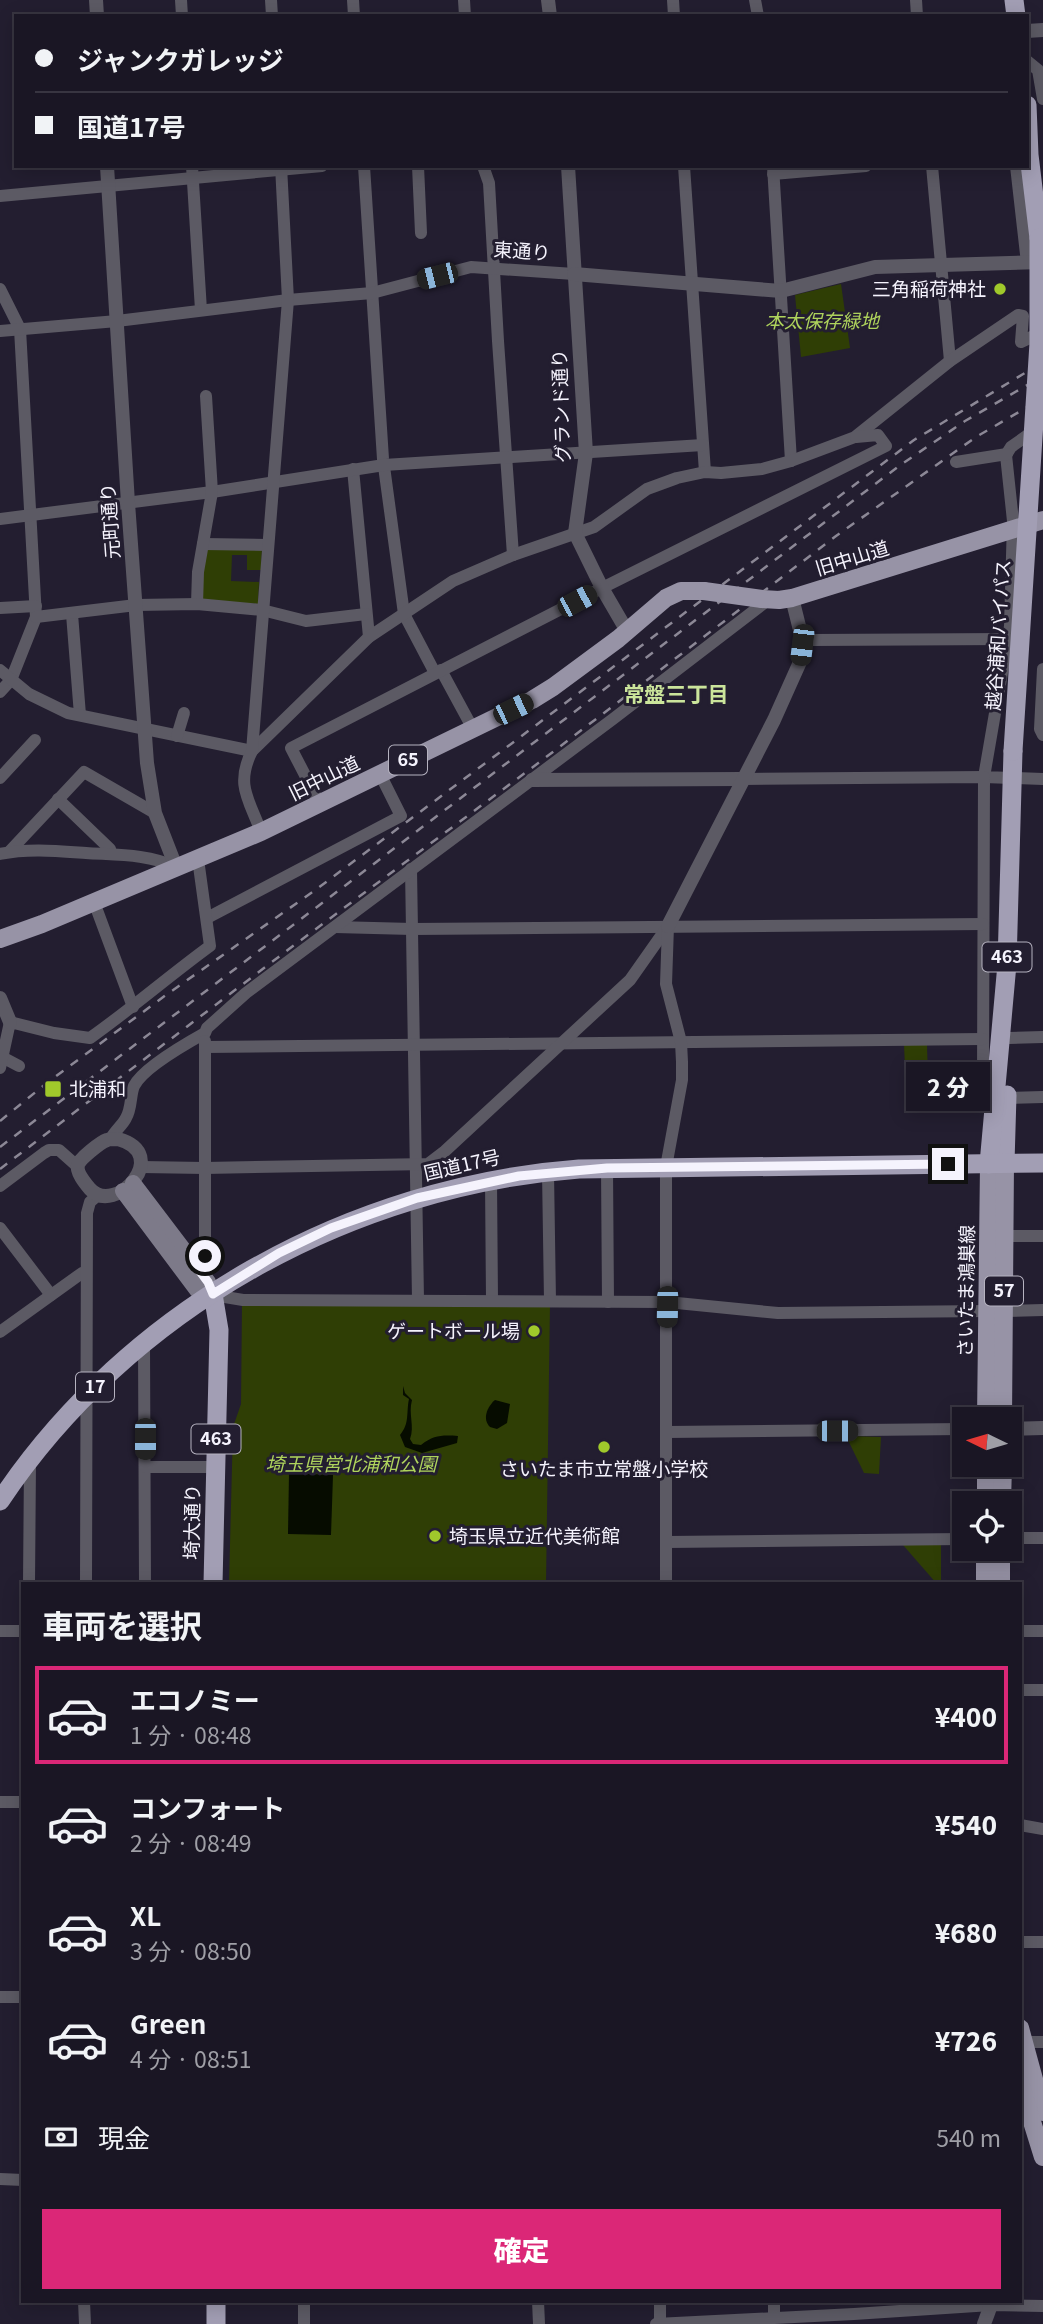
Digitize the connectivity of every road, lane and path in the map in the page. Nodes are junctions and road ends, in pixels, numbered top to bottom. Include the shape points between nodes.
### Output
1 (1029, 63) edge
2 (1043, 99) edge
3 (1029, 112) edge
4 (1029, 155) edge
5 (107, 168) edge
6 (364, 168) edge
7 (418, 168) edge
8 (484, 168) edge
9 (568, 168) edge
10 (684, 168) edge
11 (820, 168) edge
12 (932, 168) edge
13 (1016, 168) edge
14 (281, 169) edge
15 (773, 170) edge
16 (192, 172) edge
17 (108, 186) junction
18 (1043, 195) edge
19 (0, 196) edge
20 (421, 233) dead end
21 (1043, 262) edge
22 (1027, 263) junction
23 (940, 264) junction
24 (494, 268) junction
25 (574, 274) junction
26 (691, 284) junction
27 (0, 289) edge
28 (781, 291) junction
29 (372, 293) junction
30 (288, 300) junction
31 (201, 310) junction
32 (117, 321) junction
33 (20, 329) junction
34 (0, 331) edge
35 (1043, 331) edge
36 (950, 360) junction
37 (206, 396) dead end
38 (1043, 426) edge
39 (855, 437) junction
40 (703, 445) junction
41 (1043, 452) edge
42 (586, 453) junction
43 (1007, 454) junction
44 (507, 457) junction
45 (790, 461) junction
46 (956, 462) dead end
47 (384, 465) junction
48 (353, 469) junction
49 (705, 472) junction
50 (273, 483) junction
51 (212, 492) junction
52 (128, 503) junction
53 (31, 515) junction
54 (0, 519) edge
55 (1043, 520) edge
56 (1013, 529) junction
57 (575, 533) junction
58 (203, 544) junction
59 (268, 545) junction
60 (513, 555) junction
61 (602, 588) junction
62 (792, 598) junction
63 (765, 599) junction
64 (197, 604) junction
65 (136, 605) junction
66 (0, 608) edge
67 (262, 610) junction
68 (36, 611) junction
69 (72, 614) junction
70 (366, 614) junction
71 (404, 614) junction
72 (627, 631) junction
73 (369, 637) junction
74 (1008, 639) junction
75 (803, 642) junction
76 (1043, 669) edge
77 (0, 670) edge
78 (438, 671) junction
79 (11, 680) junction
80 (0, 692) edge
81 (184, 713) dead end
82 (80, 715) junction
83 (473, 729) junction
84 (145, 730) junction
85 (1043, 735) edge
86 (177, 736) junction
87 (35, 740) dead end
88 (252, 751) junction
89 (1020, 751) junction
90 (380, 774) junction
91 (984, 777) junction
92 (0, 778) edge
93 (1027, 778) edge
94 (742, 779) junction
95 (532, 780) junction
96 (58, 799) junction
97 (320, 804) junction
98 (156, 814) junction
99 (261, 832) junction
100 (5, 853) edge
101 (111, 854) junction
102 (198, 859) junction
103 (177, 867) junction
104 (411, 869) junction
105 (93, 902) junction
106 (207, 918) junction
107 (983, 924) junction
108 (668, 926) junction
109 (335, 927) junction
110 (412, 929) junction
111 (0, 939) edge
112 (0, 998) edge
113 (133, 1007) junction
114 (10, 1022) junction
115 (1043, 1037) edge
116 (1009, 1038) junction
117 (205, 1040) junction
118 (983, 1040) junction
119 (681, 1042) junction
120 (563, 1043) junction
121 (414, 1044) junction
122 (1, 1063) edge
123 (19, 1066) dead end
124 (980, 1096) dead end
125 (1043, 1097) edge
126 (1007, 1098) junction
127 (110, 1140) junction
128 (997, 1163) junction
129 (1043, 1163) edge
130 (416, 1165) junction
131 (77, 1166) junction
132 (141, 1167) junction
133 (667, 1167) junction
134 (205, 1168) junction
135 (607, 1168) junction
136 (548, 1172) junction
137 (491, 1181) junction
138 (0, 1186) edge
139 (128, 1187) junction
140 (98, 1195) junction
141 (417, 1198) junction
142 (0, 1228) edge
143 (1004, 1236) junction
144 (1043, 1236) edge
145 (196, 1266) junction
146 (85, 1273) junction
147 (213, 1294) junction
148 (51, 1295) junction
149 (418, 1300) junction
150 (492, 1300) junction
151 (550, 1301) junction
152 (608, 1301) junction
153 (667, 1302) junction
154 (1043, 1310) edge
155 (995, 1311) junction
156 (0, 1332) edge
157 (144, 1344) junction
158 (86, 1396) junction
159 (987, 1407) edge
160 (1002, 1407) edge
161 (1043, 1428) edge
162 (952, 1429) edge
163 (1022, 1429) edge
164 (667, 1432) junction
165 (30, 1460) junction
166 (145, 1467) junction
167 (215, 1468) junction
168 (0, 1502) edge
169 (1022, 1538) edge
170 (1043, 1538) edge
171 (952, 1539) edge
172 (667, 1542) junction
173 (985, 1561) edge
174 (1001, 1561) edge
175 (29, 1582) edge
176 (86, 1582) edge
177 (145, 1582) edge
178 (214, 1582) edge
179 (666, 1582) edge
180 (985, 1582) edge
181 (1001, 1582) edge
182 (0, 1630) edge
183 (21, 1631) edge
184 (1043, 1631) edge
185 (1022, 1632) edge
186 (1022, 1690) edge
187 (1043, 1690) edge
188 (0, 1802) edge
189 (21, 1802) edge
190 (1022, 1825) edge
191 (1043, 1829) edge
192 (1022, 1942) edge
193 (1043, 1942) edge
194 (0, 1997) edge
195 (21, 1997) edge
196 (1022, 2035) edge
197 (1043, 2042) edge
198 (1022, 2089) edge
199 (1031, 2117) edge
200 (1043, 2157) edge
201 (0, 2179) edge
202 (21, 2180) edge
203 (84, 2303) edge
204 (216, 2303) edge
205 (304, 2303) edge
206 (538, 2303) edge
207 (660, 2303) edge
208 (774, 2303) edge
209 (991, 2303) edge
210 (905, 2306) edge
211 (1043, 2306) edge
212 (774, 2317) junction
213 (854, 2319) edge
214 (741, 2321) edge
215 (85, 2324) edge
216 (216, 2324) edge
217 (304, 2324) edge
218 (539, 2324) edge
219 (658, 2324) edge
220 (985, 2324) edge

1 - 2 street via 1038,70
3 - 18 highway, 越谷浦和バイパス / 463
4 - 89 highway, 越谷浦和バイパス / 463, bridge via 1039,238 1040,299
5 - 17 street, 元町通り
6 - 29 street
7 - 20 street
8 - 24 street via 489,183
9 - 25 street, グランド通り
10 - 26 street
11 - 15 street
12 - 23 street
13 - 22 street
14 - 16 street
14 - 30 street
15 - 28 street
16 - 17 street
16 - 31 street
17 - 19 street
17 - 32 street, 元町通り
21 - 22 street, 東通り
22 - 23 street, 東通り
23 - 28 street, 東通り via 875,267
23 - 36 street
24 - 25 street, 東通り
24 - 29 street, 東通り via 471,267
24 - 44 street
25 - 26 street, 東通り
25 - 42 street, グランド通り
26 - 28 street, 東通り
26 - 40 street
27 - 33 street
28 - 45 street
29 - 30 street, 東通り
29 - 47 street
30 - 31 street, 東通り
30 - 50 street
31 - 32 street, 東通り
32 - 33 street, 東通り
32 - 52 street, 元町通り
33 - 34 street, 東通り
33 - 53 street
35 - 36 street via 1021,342 1024,320 1018,315
36 - 39 street
37 - 51 street
38 - 43 street
39 - 45 street
39 - 61 street via 878,435 887,446
40 - 42 street
40 - 49 street
41 - 89 highway, 越谷浦和バイパス / 463
42 - 44 street
42 - 57 street, グランド通り
43 - 46 street
43 - 56 street
44 - 47 street
44 - 60 street
45 - 49 street via 762,469
47 - 48 street
47 - 71 street
48 - 50 street
48 - 70 street
49 - 57 street via 647,489 608,519
50 - 51 street
50 - 59 street
51 - 52 street
51 - 58 street
52 - 53 street
52 - 65 street, 元町通り
53 - 54 street
53 - 68 street
55 - 56 main road, 旧中山道 / 65
56 - 62 main road, 旧中山道 / 65
56 - 74 street
57 - 60 street
57 - 61 street
58 - 59 street
58 - 64 street
59 - 67 street
60 - 71 street via 453,581
61 - 72 street
61 - 78 street
62 - 63 main road, 旧中山道 / 65
62 - 75 street
63 - 72 main road, 旧中山道 / 65, bridge via 690,589 666,598
63 - 95 street
64 - 65 street
64 - 67 street
65 - 69 street
65 - 84 street, 元町通り
66 - 68 street
67 - 70 street via 306,621
67 - 88 street
68 - 69 street
68 - 79 street
69 - 82 street
70 - 73 street
71 - 73 street
71 - 78 street
72 - 83 main road, 旧中山道 / 65 via 542,694
73 - 88 street
74 - 75 street
74 - 91 street
75 - 94 street via 800,662
76 - 85 street
77 - 79 street
78 - 83 street
78 - 97 street via 291,748
79 - 80 street
79 - 82 street via 29,694
81 - 86 street
82 - 84 street
83 - 90 main road, 旧中山道 / 65
84 - 86 street
84 - 98 street, 元町通り
86 - 88 street
87 - 92 street
88 - 99 street via 243,784
89 - 93 highway, 越谷浦和バイパス / 463
90 - 97 main road, 旧中山道 / 65
90 - 106 street via 401,816
91 - 93 street
91 - 94 street
91 - 107 street
93 - 116 highway, 越谷浦和バイパス / 463
93 - 128 highway, 越谷浦和バイパス / 463 via 1007,964
94 - 95 street
94 - 108 street
95 - 104 street
96 - 98 street via 84,772
96 - 100 street
96 - 101 street
97 - 99 main road, 旧中山道 / 65
98 - 103 street, 元町通り
99 - 102 main road, 旧中山道 / 65
100 - 101 street
101 - 103 street via 152,858
102 - 103 main road, 旧中山道 / 65
102 - 106 street
103 - 105 main road, 旧中山道 / 65
104 - 109 street
104 - 110 street
105 - 111 main road, 旧中山道 / 65
105 - 113 street
106 - 113 street via 210,946
107 - 108 street
107 - 118 street
108 - 110 street
108 - 119 street via 666,984
108 - 120 street via 630,980
109 - 110 street
109 - 117 street via 246,993 207,1028
110 - 121 street
112 - 114 street
113 - 114 street via 90,1038
114 - 122 street
115 - 116 street
116 - 126 highway, 越谷浦和バイパス / 463
117 - 121 street
117 - 127 street via 183,1044 138,1080 126,1118
117 - 134 street
118 - 119 street
118 - 124 street
119 - 120 street
119 - 133 street via 682,1080
120 - 121 street
120 - 130 street via 444,1153 428,1164
121 - 130 street
122 - 123 street
125 - 126 street
126 - 128 highway, 越谷浦和バイパス / 463
127 - 131 street
127 - 132 street via 130,1144
128 - 129 highway, 国道17号 / 17
128 - 133 highway, 国道17号 / 17
128 - 143 main road, さいたま鴻巣線 / 57
128 - 155 main road, さいたま鴻巣線 / 57
130 - 134 street
130 - 141 street
131 - 138 street via 60,1150 49,1150
131 - 140 street
132 - 134 street
132 - 139 street
133 - 135 highway, 国道17号 / 17
133 - 153 street
134 - 145 street via 205,1256
135 - 136 highway, 国道17号 / 17
135 - 152 street
136 - 137 highway, 国道17号 / 17
136 - 151 street
137 - 141 highway, 国道17号 / 17
137 - 150 street
139 - 140 street
139 - 145 main road
139 - 147 main road via 197,1290
140 - 146 street via 87,1213
141 - 147 highway, 国道17号 / 17 via 304,1240
141 - 149 street
142 - 148 street
143 - 144 street
143 - 155 main road, さいたま鴻巣線 / 57
145 - 147 main road
146 - 148 street
146 - 158 street
147 - 149 street via 243,1300
147 - 157 highway, 国道17号 / 17
147 - 167 highway, 埼大通り / 463 via 219,1330
148 - 156 street
149 - 150 street
150 - 151 street
151 - 152 street
152 - 153 street
153 - 155 street via 778,1313
153 - 164 street
154 - 155 street
155 - 159 main road, さいたま鴻巣線 / 57
155 - 160 main road, さいたま鴻巣線 / 57
157 - 158 highway, 国道17号 / 17
157 - 166 street
158 - 165 highway, 国道17号 / 17
158 - 176 street
161 - 163 street
162 - 164 street
164 - 172 street
165 - 168 highway, 国道17号 / 17
165 - 175 street
166 - 167 street
166 - 177 street
167 - 178 highway, 埼大通り / 463
169 - 170 street
171 - 172 street
172 - 179 street
173 - 180 main road
174 - 181 main road
182 - 183 street
184 - 185 street
186 - 187 street
188 - 189 street
190 - 191 street
192 - 193 street
194 - 195 street
196 - 197 street
196 - 199 main road
198 - 199 main road
199 - 200 main road
201 - 202 street
203 - 215 street
204 - 216 highway
205 - 217 street
206 - 218 street
207 - 219 street
208 - 212 street
209 - 210 street
209 - 211 street
209 - 220 street
210 - 213 street
212 - 213 street
212 - 214 street
214 - 219 street

